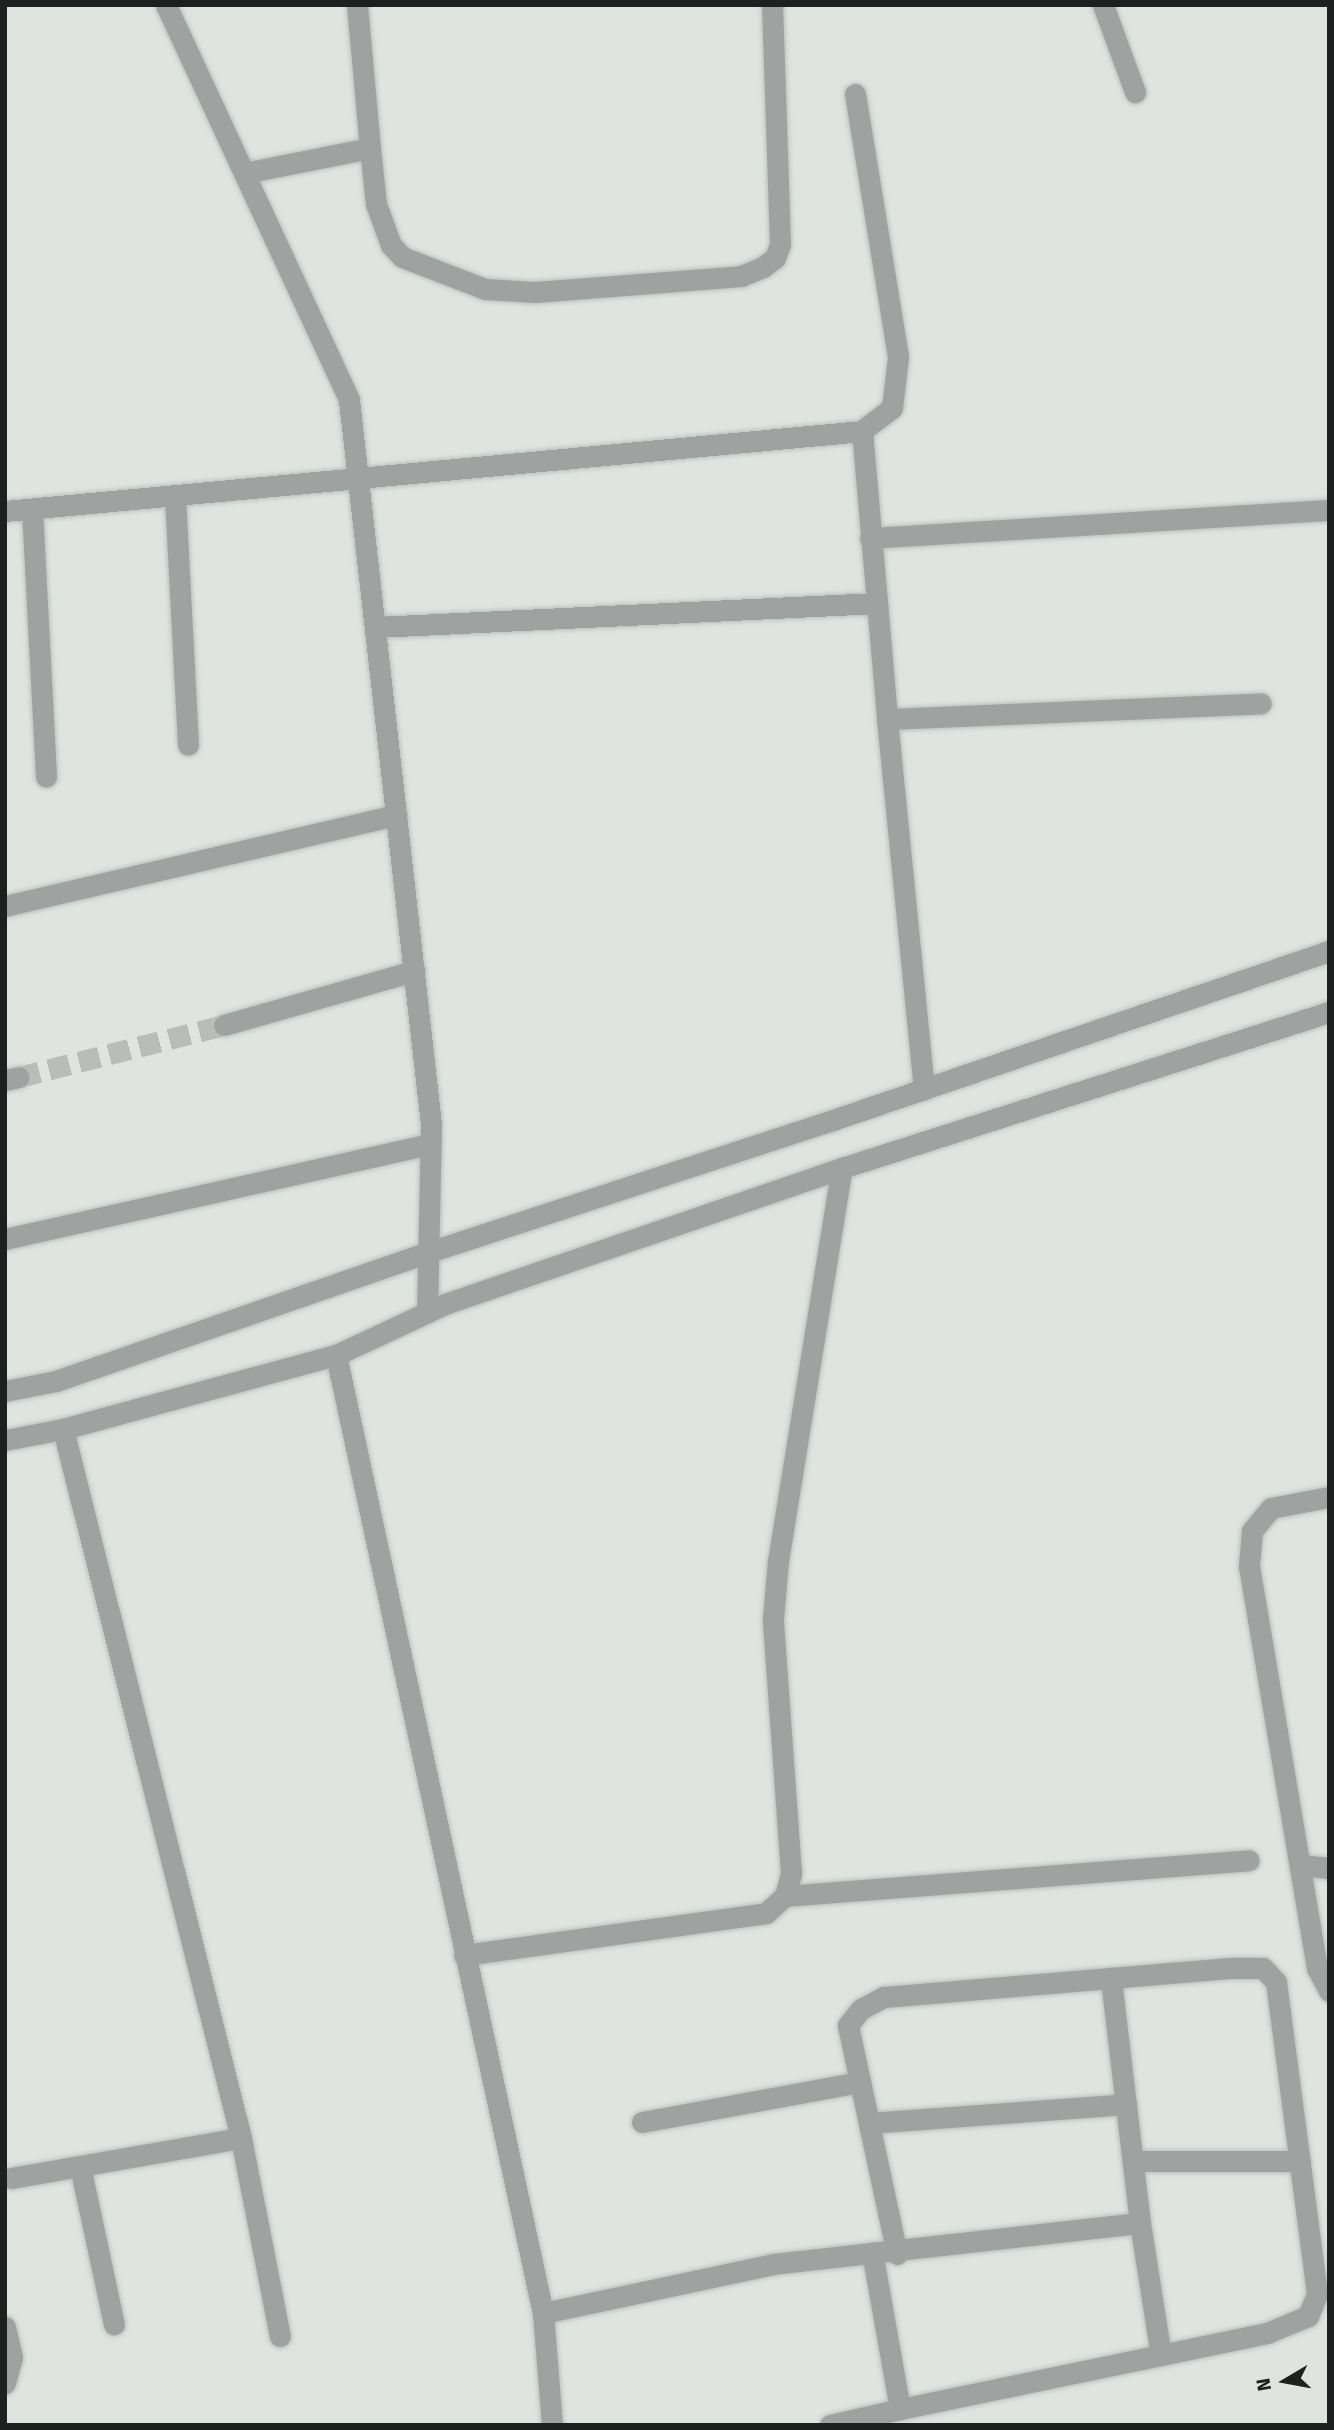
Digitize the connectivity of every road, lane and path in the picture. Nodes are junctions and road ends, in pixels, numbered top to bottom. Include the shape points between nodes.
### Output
1 (166, 5) edge
2 (357, 5) edge
3 (772, 5) edge
4 (1103, 5) edge
5 (1135, 92) dead end
6 (855, 94) dead end
7 (370, 148) junction
8 (244, 173) junction
9 (862, 431) junction
10 (359, 477) junction
11 (175, 497) junction
12 (32, 509) junction
13 (1329, 510) edge
14 (5, 511) edge
15 (870, 538) junction
16 (877, 603) junction
17 (376, 627) junction
18 (1261, 703) dead end
19 (887, 719) junction
20 (188, 745) dead end
21 (46, 777) dead end
22 (397, 815) junction
23 (5, 906) edge
24 (1329, 951) edge
25 (414, 971) junction
26 (1329, 1012) edge
27 (224, 1025) tunnel mouth
28 (923, 1089) junction
29 (430, 1144) junction
30 (842, 1168) junction
31 (5, 1239) edge
32 (429, 1252) junction
33 (427, 1312) junction
34 (336, 1355) junction
35 (5, 1391) edge
36 (63, 1429) junction
37 (5, 1440) edge
38 (1329, 1497) edge
39 (1249, 1860) dead end
40 (1300, 1864) junction
41 (1329, 1868) edge
42 (785, 1896) junction
43 (464, 1955) junction
44 (1111, 1978) junction
45 (1329, 1991) edge
46 (860, 2082) junction
47 (1126, 2104) junction
48 (642, 2122) dead end
49 (869, 2123) junction
50 (241, 2138) junction
51 (1133, 2161) junction
52 (1300, 2161) junction
53 (79, 2166) junction
54 (12, 2178) dead end
55 (1140, 2223) junction
56 (872, 2252) junction
57 (897, 2254) junction
58 (542, 2313) junction
59 (114, 2324) dead end
60 (5, 2327) edge
61 (279, 2336) dead end
62 (1161, 2355) junction
63 (5, 2383) edge
64 (900, 2409) junction
65 (552, 2425) edge
66 (830, 2425) edge

1 - 8 street
2 - 7 street
3 - 7 street via 780,244 769,262 741,276 535,292 485,289 401,257 391,245 376,204
4 - 5 street
6 - 9 street via 898,357 891,408
7 - 8 street
8 - 10 street via 349,400
9 - 10 street
9 - 15 street
10 - 11 street
10 - 17 street
11 - 12 street
11 - 20 street
12 - 14 street
12 - 21 street
13 - 15 street
15 - 16 street
16 - 17 street
16 - 19 street
17 - 22 street
18 - 19 street
19 - 28 street
22 - 23 street
22 - 25 street
24 - 28 street
25 - 27 street
25 - 29 street
26 - 30 street
28 - 32 street
29 - 31 street
29 - 32 street
30 - 33 street
30 - 42 street via 774,1607 791,1874
32 - 33 street
32 - 35 street via 56,1381
33 - 34 street
34 - 36 street
34 - 43 street
36 - 37 street
36 - 50 street
38 - 40 street via 1271,1508 1252,1531 1249,1566
39 - 42 street
40 - 41 street
40 - 45 street via 1317,1968
42 - 43 street via 766,1913
43 - 58 street
44 - 46 street via 884,1997 861,2009 848,2025
44 - 47 street
44 - 52 street via 1264,1968 1276,1982
46 - 48 street
46 - 49 street
47 - 49 street
47 - 51 street
49 - 57 street
50 - 53 street
50 - 61 street
51 - 52 street
51 - 55 street
52 - 62 street via 1317,2294 1308,2316 1267,2333
53 - 54 street
53 - 59 street
55 - 57 street
55 - 62 street
56 - 57 street
56 - 58 street via 774,2264
56 - 64 street
58 - 65 street
60 - 63 street via 12,2357
62 - 64 street
64 - 66 street

